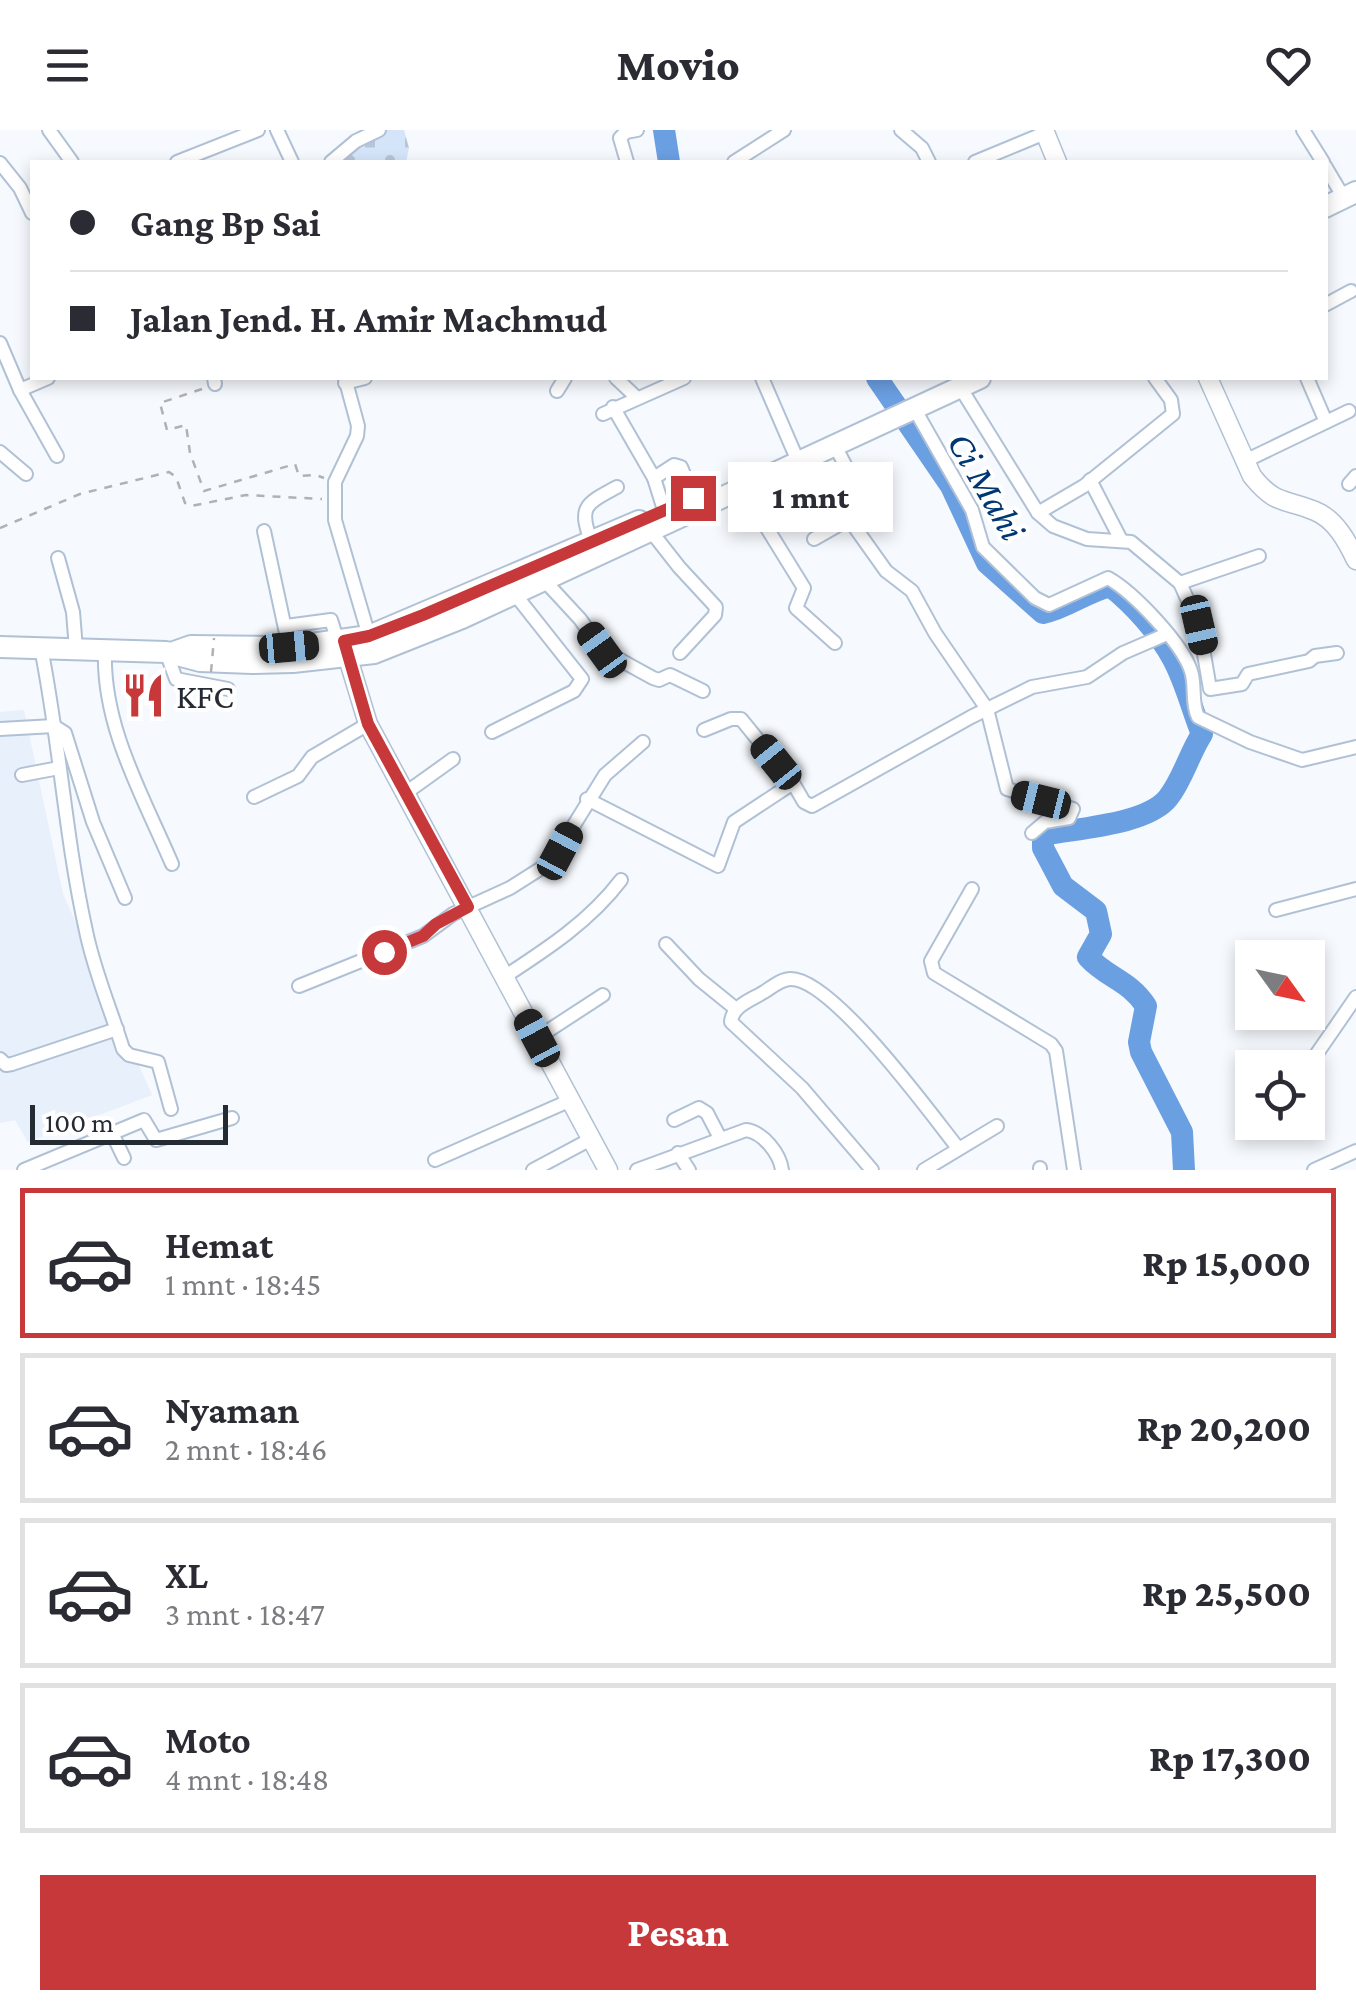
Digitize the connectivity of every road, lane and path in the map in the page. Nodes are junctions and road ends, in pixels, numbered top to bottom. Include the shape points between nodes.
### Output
1 (49, 130) edge
2 (258, 130) edge
3 (277, 130) edge
4 (379, 130) edge
5 (637, 130) edge
6 (784, 130) edge
7 (901, 130) edge
8 (1304, 130) edge
9 (1045, 131) edge
10 (353, 136) edge
11 (71, 160) edge
12 (182, 160) edge
13 (291, 160) edge
14 (333, 160) edge
15 (626, 160) edge
16 (737, 160) edge
17 (928, 160) edge
18 (980, 160) edge
19 (1056, 160) edge
20 (1322, 160) edge
21 (0, 163) edge
22 (1328, 170) edge
23 (1347, 197) edge
24 (30, 209) edge
25 (1351, 291) dead end
26 (1328, 303) edge
27 (0, 344) edge
28 (43, 380) edge
29 (345, 380) edge
30 (565, 380) edge
31 (618, 380) edge
32 (679, 380) edge
33 (763, 380) edge
34 (1156, 380) edge
35 (1209, 380) edge
36 (1308, 380) edge
37 (214, 381) edge
38 (963, 381) edge
39 (20, 390) junction
40 (557, 391) dead end
41 (636, 397) junction
42 (900, 410) junction
43 (1349, 411) dead end
44 (1326, 422) junction
45 (834, 446) junction
46 (0, 452) edge
47 (794, 452) junction
48 (56, 456) dead end
49 (1245, 460) junction
50 (26, 474) dead end
51 (654, 478) junction
52 (1090, 480) junction
53 (335, 482) junction
54 (617, 487) dead end
55 (693, 498) junction
56 (334, 500) junction
57 (866, 504) dead end
58 (664, 510) junction
59 (1038, 513) junction
60 (762, 520) tunnel mouth
61 (0, 528) edge
62 (650, 530) junction
63 (264, 532) dead end
64 (814, 539) dead end
65 (1121, 540) junction
66 (592, 542) junction
67 (1259, 556) dead end
68 (58, 558) dead end
69 (1356, 560) edge
70 (543, 580) junction
71 (1180, 583) junction
72 (514, 593) junction
73 (1164, 635) junction
74 (287, 636) junction
75 (214, 638) dead end
76 (371, 644) junction
77 (835, 644) dead end
78 (0, 646) edge
79 (343, 647) junction
80 (40, 648) junction
81 (76, 650) junction
82 (105, 650) junction
83 (170, 652) junction
84 (680, 652) dead end
85 (1337, 654) dead end
86 (212, 672) dead end
87 (228, 688) dead end
88 (1194, 689) junction
89 (1210, 689) junction
90 (704, 691) dead end
91 (987, 709) junction
92 (368, 724) junction
93 (54, 726) junction
94 (0, 730) edge
95 (704, 730) dead end
96 (492, 732) dead end
97 (643, 742) dead end
98 (1356, 747) edge
99 (454, 759) dead end
100 (59, 768) junction
101 (22, 775) dead end
102 (794, 783) junction
103 (407, 792) junction
104 (254, 797) dead end
105 (587, 800) junction
106 (92, 822) junction
107 (1032, 833) dead end
108 (71, 836) junction
109 (172, 864) dead end
110 (622, 880) dead end
111 (972, 889) dead end
112 (1356, 889) edge
113 (125, 898) dead end
114 (468, 907) junction
115 (1276, 910) dead end
116 (666, 944) dead end
117 (504, 978) junction
118 (299, 986) dead end
119 (604, 995) dead end
120 (1356, 997) edge
121 (736, 1009) junction
122 (117, 1030) junction
123 (537, 1038) junction
124 (1319, 1050) edge
125 (0, 1059) edge
126 (570, 1100) junction
127 (172, 1108) dead end
128 (232, 1118) dead end
129 (674, 1120) dead end
130 (998, 1126) dead end
131 (112, 1133) junction
132 (720, 1138) junction
133 (592, 1139) junction
134 (958, 1148) junction
135 (1356, 1152) edge
136 (678, 1153) junction
137 (124, 1158) dead end
138 (435, 1160) dead end
139 (24, 1170) edge
140 (533, 1170) edge
141 (608, 1170) edge
142 (637, 1170) edge
143 (689, 1170) edge
144 (782, 1170) edge
145 (872, 1170) edge
146 (924, 1170) edge
147 (1074, 1170) edge
148 (1314, 1170) edge

1 - 11 street
2 - 12 street
3 - 13 street
4 - 10 street
5 - 15 street via 620,138
6 - 16 street
7 - 17 street
8 - 20 street
9 - 18 street
9 - 19 main road
10 - 14 street
21 - 24 street
22 - 23 street
25 - 26 street
27 - 39 street
28 - 39 street
29 - 53 street via 358,426
30 - 40 street
31 - 41 street
32 - 41 street
33 - 47 street
34 - 52 street via 1173,414
35 - 49 main road
36 - 44 street
37 - 53 path via 160,403 167,430 186,425 204,492 294,464 299,476
38 - 42 highway
38 - 59 street
39 - 48 street
41 - 51 street via 608,410
42 - 45 highway
42 - 47 highway
42 - 73 street via 972,510 983,547 1035,598 1049,605 1108,578 1155,618
43 - 44 street
44 - 49 street
45 - 57 street
45 - 62 highway via 743,496
46 - 50 street
47 - 55 highway
49 - 69 main road via 1276,500 1324,516
51 - 55 street via 678,464
51 - 58 street
52 - 59 street
52 - 65 street
53 - 56 street
54 - 66 street via 585,509
55 - 58 highway
56 - 61 path via 246,495 191,506 168,472 80,494
56 - 76 street
58 - 66 highway
59 - 65 street via 1088,539
60 - 77 street via 804,588 796,608
62 - 70 highway
62 - 84 street via 716,607
63 - 74 street
64 - 91 street via 849,519 886,571 912,591
65 - 71 street
66 - 76 highway
67 - 71 street
68 - 81 street
70 - 72 highway
70 - 90 street via 602,650 653,678 670,674
71 - 89 street via 1199,625
72 - 76 highway
72 - 96 street via 582,679 574,690
73 - 88 street via 1188,664
73 - 91 street via 1087,677 1032,687
74 - 79 highway
74 - 83 highway
75 - 86 path, bridge
76 - 79 highway
78 - 80 highway
79 - 83 highway via 252,663
79 - 92 main road
80 - 81 highway
80 - 93 street
81 - 82 highway
82 - 83 highway
82 - 109 street via 106,689 121,744
83 - 87 street via 176,679
85 - 89 street
88 - 89 street
88 - 98 street via 1198,717 1250,742 1302,760
91 - 102 street via 812,806
91 - 107 street via 1007,789 1073,809 1069,818 1045,822
92 - 103 main road
92 - 104 street via 312,757 298,776
93 - 94 street
93 - 100 street
93 - 106 street via 64,733
95 - 102 street via 740,719
97 - 105 street
99 - 103 street
100 - 101 street
100 - 108 street
102 - 105 street via 734,822 718,866
103 - 114 main road
105 - 114 street via 550,862
106 - 108 street
106 - 113 street
108 - 122 street via 86,934
110 - 117 street via 578,925
111 - 147 street via 931,968 1052,1044
112 - 115 street
114 - 117 main road
114 - 118 street via 423,936
116 - 121 street
117 - 123 main road
119 - 123 street
120 - 124 street
121 - 134 street via 784,980 798,980 839,1008
121 - 145 street via 731,1022 802,1088
122 - 125 street via 12,1064
122 - 127 street via 127,1053 158,1062
123 - 126 main road
126 - 133 main road
126 - 138 street
128 - 131 street via 156,1140 145,1120
129 - 132 street via 699,1108
130 - 134 street
131 - 137 street
131 - 139 street
132 - 136 street
132 - 144 street via 754,1131
133 - 140 street
133 - 141 main road
134 - 146 street
135 - 148 street
136 - 142 street
136 - 143 street

